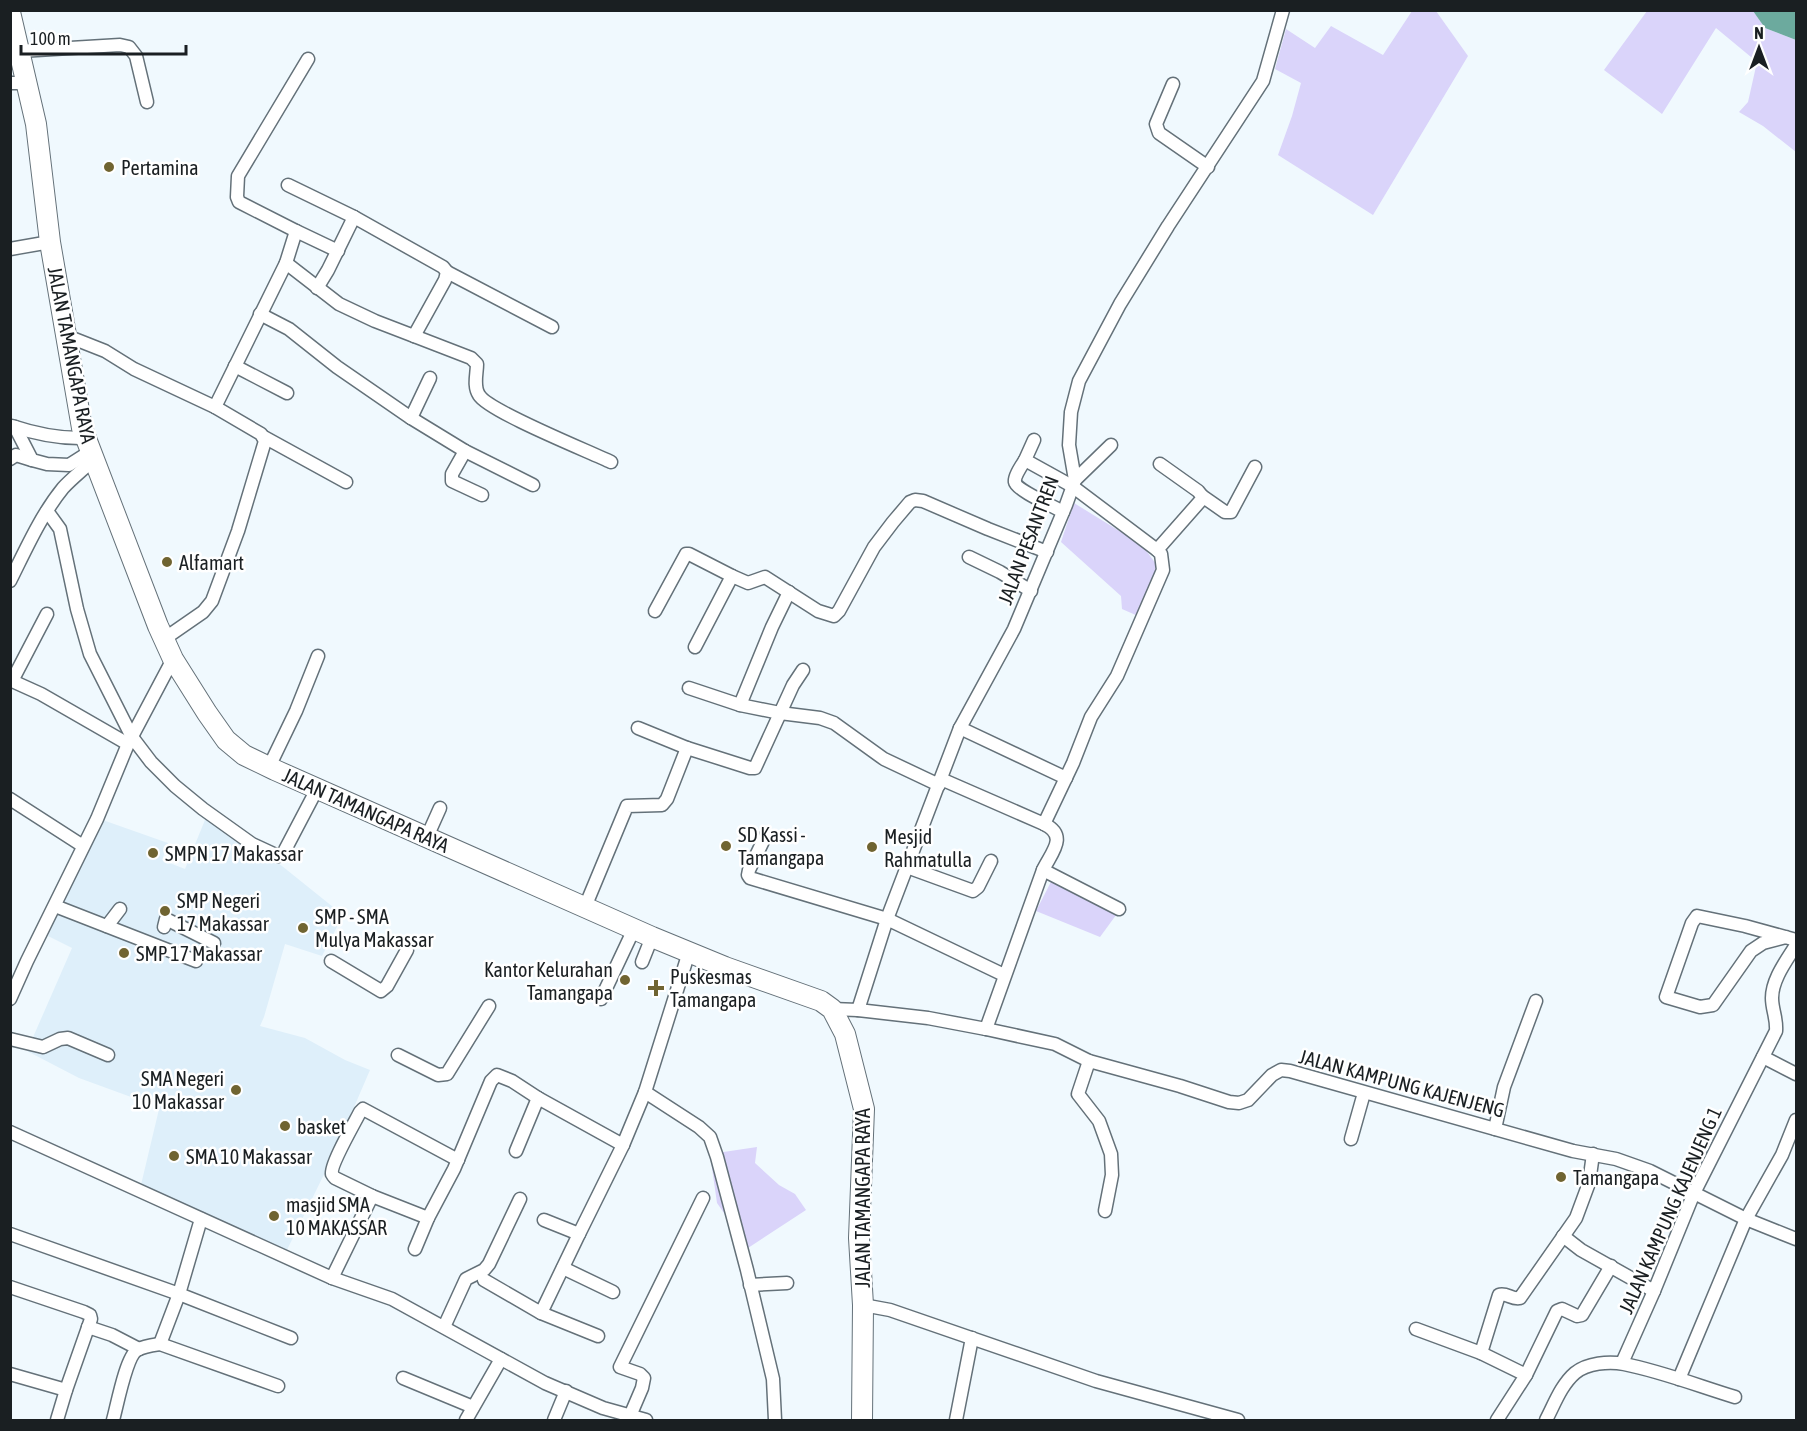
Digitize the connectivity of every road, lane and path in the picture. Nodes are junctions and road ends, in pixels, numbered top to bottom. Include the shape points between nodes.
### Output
1 (1283, 10) edge
2 (10, 12) edge
3 (20, 51) junction
4 (308, 59) dead end
5 (19, 83) edge
6 (1173, 84) dead end
7 (147, 102) dead end
8 (1208, 167) junction
9 (288, 185) dead end
10 (354, 217) junction
11 (296, 231) junction
12 (50, 242) junction
13 (10, 249) edge
14 (338, 251) junction
15 (286, 264) junction
16 (447, 272) junction
17 (318, 288) junction
18 (260, 314) junction
19 (552, 327) dead end
20 (67, 336) junction
21 (414, 336) junction
22 (235, 366) junction
23 (430, 378) dead end
24 (287, 393) dead end
25 (215, 407) junction
26 (411, 418) junction
27 (13, 426) edge
28 (264, 437) junction
29 (1034, 440) dead end
30 (1111, 445) dead end
31 (90, 449) junction
32 (465, 451) junction
33 (10, 459) edge
34 (32, 460) junction
35 (1025, 460) junction
36 (611, 462) dead end
37 (1160, 464) dead end
38 (1255, 467) dead end
39 (346, 482) dead end
40 (1073, 483) junction
41 (533, 485) dead end
42 (482, 495) dead end
43 (1202, 496) junction
44 (47, 511) junction
45 (1063, 512) junction
46 (1157, 550) junction
47 (1047, 552) junction
48 (969, 557) dead end
49 (732, 576) junction
50 (10, 581) edge
51 (1031, 591) junction
52 (789, 592) junction
53 (655, 611) dead end
54 (47, 614) dead end
55 (164, 639) junction
56 (695, 647) dead end
57 (318, 656) dead end
58 (173, 659) junction
59 (803, 670) dead end
60 (11, 681) edge
61 (689, 688) dead end
62 (740, 705) junction
63 (780, 713) junction
64 (638, 728) dead end
65 (960, 728) junction
66 (130, 740) junction
67 (687, 748) junction
68 (269, 767) junction
69 (1066, 778) junction
70 (940, 782) junction
71 (317, 789) junction
72 (10, 799) edge
73 (440, 808) dead end
74 (1044, 824) junction
75 (766, 835) dead end
76 (427, 837) junction
77 (83, 846) junction
78 (991, 861) dead end
79 (908, 867) junction
80 (1043, 870) junction
81 (55, 906) junction
82 (585, 907) junction
83 (120, 909) dead end
84 (1119, 909) dead end
85 (887, 919) junction
86 (107, 926) junction
87 (164, 927) dead end
88 (643, 933) junction
89 (1793, 941) edge
90 (214, 943) dead end
91 (407, 950) dead end
92 (689, 952) junction
93 (196, 961) dead end
94 (331, 961) dead end
95 (642, 962) dead end
96 (1005, 975) junction
97 (10, 999) edge
98 (601, 999) dead end
99 (1536, 1000) dead end
100 (489, 1006) dead end
101 (832, 1009) junction
102 (858, 1010) junction
103 (986, 1029) junction
104 (10, 1040) edge
105 (108, 1055) dead end
106 (398, 1055) dead end
107 (1763, 1057) junction
108 (1797, 1059) edge
109 (1089, 1062) junction
110 (1794, 1073) edge
111 (645, 1092) junction
112 (1364, 1094) junction
113 (538, 1098) junction
114 (1797, 1120) edge
115 (1495, 1129) junction
116 (10, 1132) edge
117 (1351, 1139) dead end
118 (622, 1145) junction
119 (516, 1151) dead end
120 (1593, 1154) junction
121 (458, 1160) junction
122 (1694, 1193) junction
123 (372, 1196) junction
124 (703, 1198) dead end
125 (520, 1199) dead end
126 (1105, 1211) dead end
127 (428, 1218) junction
128 (201, 1219) junction
129 (1746, 1219) junction
130 (544, 1220) dead end
131 (10, 1234) edge
132 (579, 1234) junction
133 (1563, 1236) junction
134 (1797, 1239) edge
135 (415, 1249) dead end
136 (1611, 1266) junction
137 (563, 1268) junction
138 (332, 1278) junction
139 (484, 1280) dead end
140 (787, 1283) dead end
141 (750, 1285) junction
142 (10, 1287) edge
143 (1654, 1291) junction
144 (613, 1292) dead end
145 (178, 1294) junction
146 (863, 1305) junction
147 (541, 1313) junction
148 (88, 1327) junction
149 (444, 1327) junction
150 (1416, 1329) dead end
151 (598, 1336) dead end
152 (291, 1338) dead end
153 (972, 1338) junction
154 (160, 1344) junction
155 (139, 1349) junction
156 (1481, 1353) junction
157 (501, 1359) junction
158 (1622, 1363) junction
159 (10, 1374) edge
160 (1526, 1375) junction
161 (403, 1378) dead end
162 (1679, 1379) junction
163 (278, 1386) dead end
164 (66, 1390) junction
165 (566, 1391) junction
166 (1735, 1397) dead end
167 (473, 1407) junction
168 (611, 1416) edge
169 (630, 1416) junction
170 (57, 1420) edge
171 (113, 1420) edge
172 (466, 1420) edge
173 (554, 1420) edge
174 (646, 1420) edge
175 (775, 1420) edge
176 (862, 1420) edge
177 (956, 1420) edge
178 (1238, 1420) edge
179 (1497, 1420) edge
180 (1546, 1420) edge

1 - 8 street, JALAN PESANTREN via 1263,81
2 - 3 main road, JALAN TAMANGAPA RAYA
3 - 5 main road, JALAN TAMANGAPA RAYA
3 - 7 street via 129,47 136,56
4 - 11 street via 238,176 239,202
5 - 12 main road, JALAN TAMANGAPA RAYA via 36,124
6 - 8 street via 1156,124 1159,133
8 - 40 street, JALAN PESANTREN via 1120,304 1079,381 1071,412 1069,445
9 - 10 street
10 - 14 street
10 - 16 street
11 - 14 street
11 - 15 street
12 - 13 street
12 - 20 main road, JALAN TAMANGAPA RAYA
14 - 17 street
15 - 17 street
15 - 18 street
16 - 19 street
16 - 21 street
17 - 21 street via 339,304
18 - 22 street
18 - 26 street via 289,329
20 - 25 street
20 - 31 main road, JALAN TAMANGAPA RAYA via 82,428
21 - 36 street via 471,358 477,364 477,392 487,403
22 - 24 street
22 - 25 street
23 - 26 street
25 - 28 street
26 - 32 street
27 - 31 street
27 - 34 street
28 - 39 street
28 - 55 street via 257,470 212,601 203,612
29 - 35 street
30 - 40 street
31 - 34 street via 69,465
31 - 44 street
31 - 55 main road, JALAN TAMANGAPA RAYA
32 - 41 street
32 - 42 street via 452,481
33 - 34 street via 16,455
35 - 40 street
35 - 45 street via 1016,485
37 - 43 street
38 - 43 street via 1231,512
40 - 45 street, JALAN PESANTREN
40 - 46 street
43 - 46 street via 1201,502
44 - 50 street
44 - 66 street via 60,529 90,654
45 - 47 street, JALAN PESANTREN
46 - 69 street via 1164,570 1117,676 1091,717
47 - 51 street, JALAN PESANTREN
47 - 52 street via 915,500 874,547 834,616 818,611
48 - 51 street
49 - 52 street via 748,583 765,577
49 - 53 street via 686,554
49 - 56 street
51 - 65 street, JALAN PESANTREN
52 - 62 street
54 - 60 street
55 - 58 main road, JALAN TAMANGAPA RAYA
57 - 68 street
58 - 66 street
58 - 68 main road, JALAN TAMANGAPA RAYA via 226,741
59 - 63 street
60 - 66 street
61 - 62 street
62 - 63 street
63 - 67 street via 755,768
63 - 70 street via 834,723 884,759
64 - 67 street
65 - 69 street
65 - 70 street, JALAN PESANTREN
66 - 71 street via 203,809 252,844 278,856 285,850
66 - 77 street
67 - 82 street via 662,805 627,806
68 - 71 main road, JALAN TAMANGAPA RAYA
69 - 74 street
70 - 74 street
70 - 79 street, JALAN PESANTREN
71 - 76 main road, JALAN TAMANGAPA RAYA
72 - 77 street
73 - 76 street
74 - 80 street via 1054,829 1057,840
75 - 85 street via 748,870 750,878
76 - 82 main road, JALAN TAMANGAPA RAYA
77 - 81 street
78 - 79 street via 973,891
79 - 85 street, JALAN PESANTREN
80 - 84 street
80 - 96 street
81 - 86 street
81 - 97 street
82 - 88 main road, JALAN TAMANGAPA RAYA
83 - 86 street
85 - 96 street
85 - 102 street, JALAN PESANTREN
86 - 93 street
87 - 90 street via 166,919
88 - 92 main road, JALAN TAMANGAPA RAYA
88 - 95 street
88 - 98 street
89 - 89 street via 1763,943 1750,951 1713,1005 1700,1007 1666,997 1697,916
89 - 107 street, JALAN KAMPUNG KAJENJENG 1 via 1773,988 1776,1031
91 - 94 street via 381,991
92 - 101 main road, JALAN TAMANGAPA RAYA via 821,1000
92 - 111 street
96 - 103 street
99 - 115 street via 1503,1087
100 - 106 street via 447,1074 438,1075
101 - 102 street
101 - 146 main road, JALAN TAMANGAPA RAYA via 845,1034 864,1109 859,1238
102 - 103 street, JALAN KAMPUNG KAJENJENG
103 - 109 street, JALAN KAMPUNG KAJENJENG via 1055,1044
104 - 105 street via 43,1047 68,1038
107 - 110 street
107 - 122 street, JALAN KAMPUNG KAJENJENG 1
108 - 110 street
109 - 112 street, JALAN KAMPUNG KAJENJENG via 1229,1102 1248,1100 1281,1070
109 - 126 street via 1078,1094 1099,1122 1111,1154 1112,1175
111 - 118 street
111 - 141 street via 710,1137
112 - 115 street, JALAN KAMPUNG KAJENJENG
112 - 117 street
113 - 118 street
113 - 119 street
113 - 121 street via 512,1081 494,1077
114 - 129 street
115 - 120 street, JALAN KAMPUNG KAJENJENG via 1573,1152
116 - 128 street
118 - 132 street
120 - 122 street, JALAN KAMPUNG KAJENJENG via 1650,1171
120 - 133 street via 1589,1183 1576,1218
121 - 123 street via 363,1109 341,1148 332,1175
121 - 127 street
122 - 129 street, JALAN KAMPUNG KAJENJENG
122 - 143 street, JALAN KAMPUNG KAJENJENG 1
123 - 127 street
123 - 138 street
124 - 169 street via 620,1367 644,1378
125 - 149 street via 489,1264 466,1279
127 - 135 street
128 - 138 street
128 - 145 street
129 - 134 street, JALAN KAMPUNG KAJENJENG
129 - 162 street
130 - 132 street
131 - 145 street
132 - 137 street
133 - 136 street
133 - 156 street via 1520,1298 1499,1295
136 - 143 street
136 - 160 street via 1582,1315 1557,1311
137 - 144 street
137 - 147 street
138 - 149 street via 392,1299
139 - 147 street
140 - 141 street
141 - 175 street via 773,1379
142 - 148 street via 88,1314
143 - 158 street, JALAN KAMPUNG KAJENJENG 1
145 - 152 street
145 - 154 street
146 - 153 street via 890,1310
146 - 176 main road, JALAN TAMANGAPA RAYA
147 - 151 street
148 - 155 street
148 - 164 street
149 - 157 street
150 - 156 street
153 - 177 street
153 - 178 street via 1096,1381
154 - 155 street
154 - 163 street
155 - 171 street via 131,1358
156 - 160 street
157 - 165 street
157 - 167 street
158 - 162 street
158 - 180 street via 1594,1364 1576,1372
159 - 164 street
160 - 179 street
161 - 167 street
162 - 166 street
164 - 170 street
165 - 168 street via 603,1408
165 - 173 street
167 - 172 street
168 - 169 street
169 - 174 street

